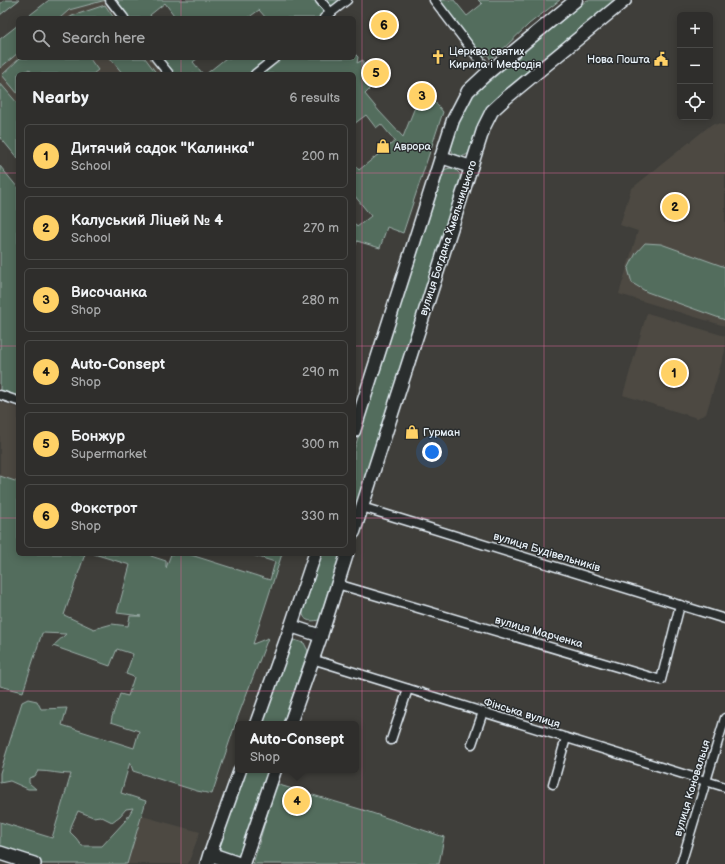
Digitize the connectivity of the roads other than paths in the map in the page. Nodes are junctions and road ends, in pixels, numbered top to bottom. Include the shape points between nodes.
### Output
1 (110, 0) edge
2 (320, 0) edge
3 (347, 0) edge
4 (434, 0) edge
5 (576, 0) edge
6 (624, 0) edge
7 (122, 16) edge
8 (328, 16) edge
9 (158, 60) edge
10 (272, 60) edge
11 (167, 72) edge
12 (258, 72) edge
13 (489, 72) junction
14 (441, 157) junction
15 (471, 167) junction
16 (0, 395) edge
17 (16, 400) edge
18 (356, 425) edge
19 (362, 507) junction
20 (356, 526) edge
21 (314, 556) edge
22 (346, 556) edge
23 (337, 584) junction
24 (680, 605) junction
25 (725, 619) edge
26 (291, 626) junction
27 (321, 636) junction
28 (312, 659) junction
29 (408, 689) junction
30 (483, 712) junction
31 (725, 718) edge
32 (257, 721) edge
33 (291, 721) edge
34 (566, 738) junction
35 (391, 740) dead end
36 (472, 744) dead end
37 (239, 773) edge
38 (274, 773) edge
39 (705, 781) junction
40 (553, 784) dead end
41 (725, 787) edge
42 (0, 853) edge
43 (208, 859) edge
44 (34, 864) edge
45 (239, 864) edge
46 (242, 864) edge
47 (681, 864) edge

1 - 7 street
2 - 8 street
3 - 8 street
4 - 13 street
5 - 13 street
6 - 15 street, вулиця Богдана Хмельницького via 492,111
9 - 11 street
10 - 12 street
13 - 14 street via 468,91 452,120
14 - 15 street
14 - 18 street
15 - 19 street, вулиця Богдана Хмельницького
16 - 17 street
19 - 20 street, вулиця Богдана Хмельницького
19 - 24 street, вулиця Будівельників
21 - 26 street
22 - 23 street
23 - 24 street, вулиця Марченка via 661,680
23 - 27 street
24 - 25 street, вулиця Будівельників
26 - 27 street
26 - 32 street
27 - 28 street
28 - 29 street, Фінська вулиця
28 - 33 street
29 - 30 street, Фінська вулиця
29 - 35 street
30 - 34 street, Фінська вулиця
30 - 36 street
31 - 39 street, вулиця Коновальця
34 - 39 street, Фінська вулиця
34 - 40 street
37 - 43 street
38 - 46 street
39 - 41 street, Фінська вулиця
39 - 47 street, вулиця Коновальця
42 - 44 main road
43 - 45 main road

